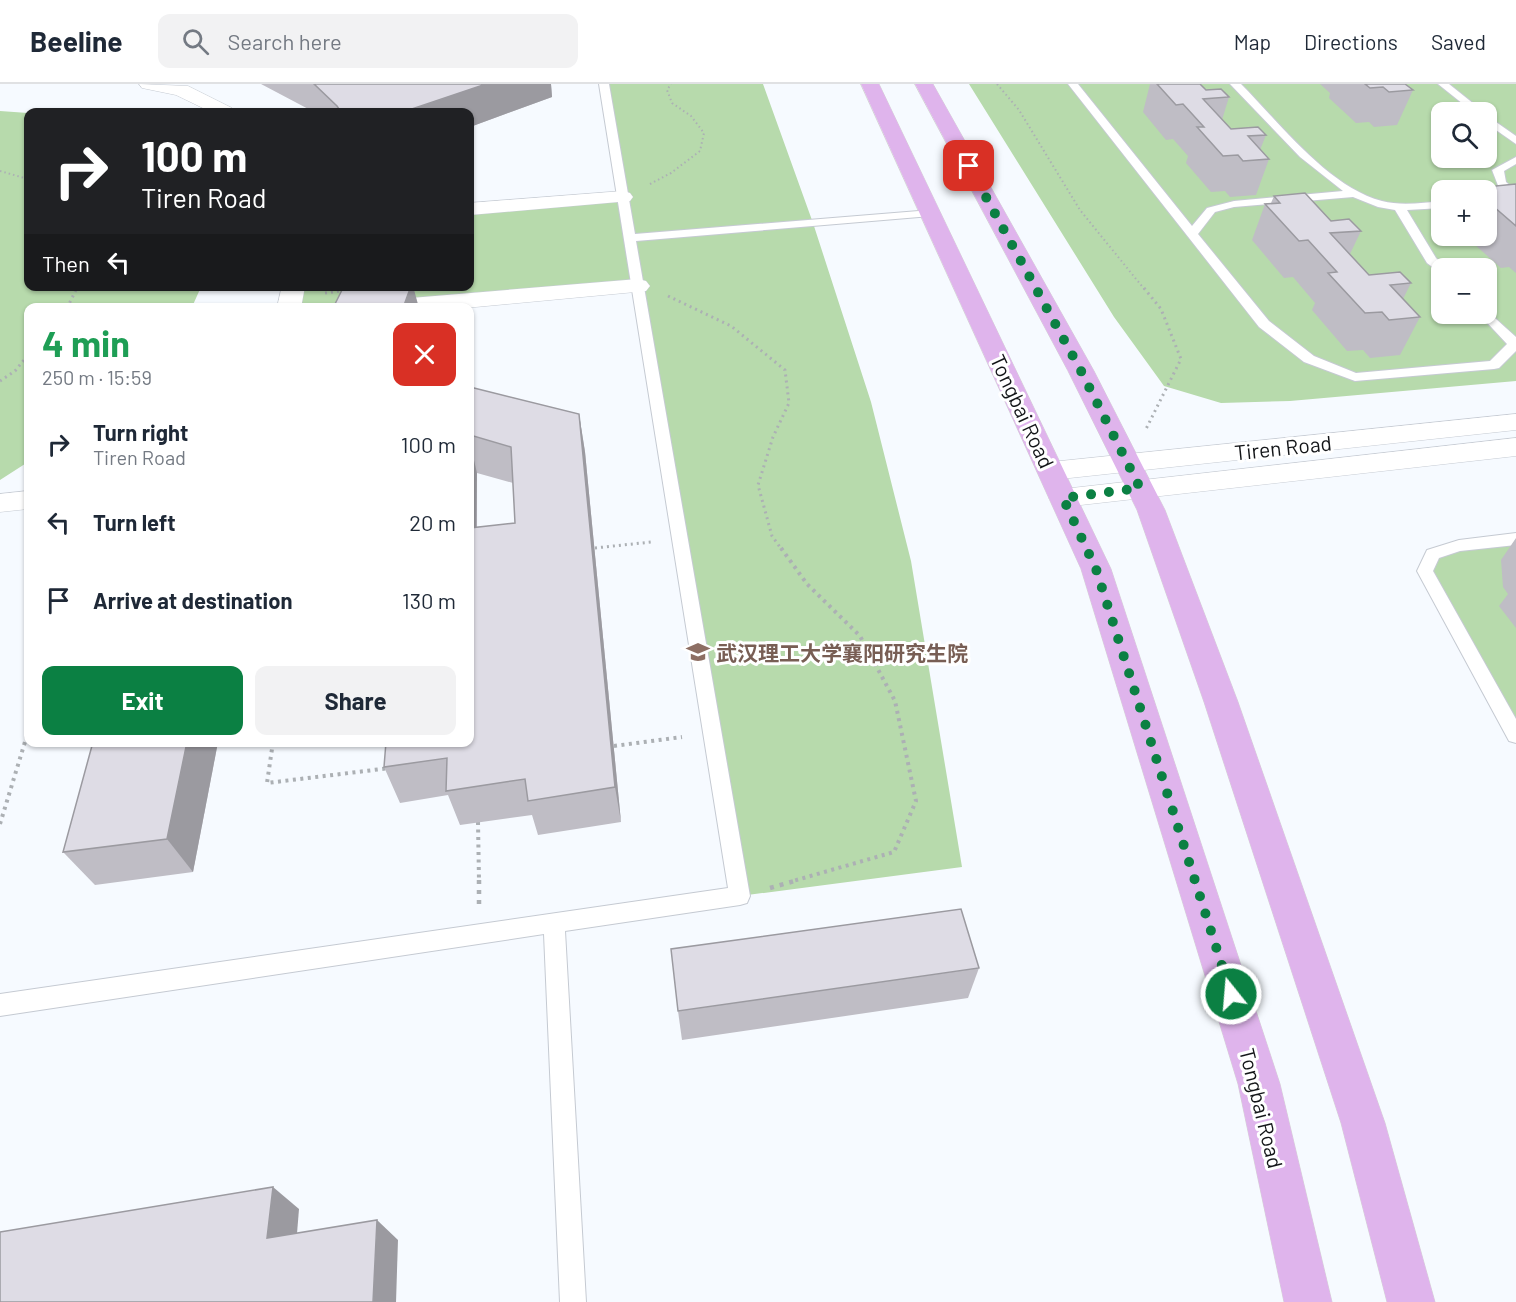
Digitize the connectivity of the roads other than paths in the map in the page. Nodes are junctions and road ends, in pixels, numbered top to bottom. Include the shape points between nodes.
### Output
1 (148, 84) edge
2 (604, 84) edge
3 (870, 84) edge
4 (924, 84) edge
5 (1073, 84) edge
6 (1235, 84) edge
7 (1443, 84) edge
8 (1466, 102) edge
9 (217, 108) edge
10 (1497, 126) edge
11 (1516, 141) edge
12 (1516, 160) edge
13 (1357, 194) junction
14 (1515, 195) edge
15 (1497, 196) edge
16 (623, 197) junction
17 (1431, 204) edge
18 (1398, 205) junction
19 (474, 209) edge
20 (931, 213) junction
21 (1192, 234) junction
22 (630, 238) junction
23 (1431, 260) edge
24 (638, 286) junction
25 (435, 303) edge
26 (1495, 324) edge
27 (1516, 422) edge
28 (1516, 447) edge
29 (1134, 476) junction
30 (1057, 484) junction
31 (24, 500) edge
32 (0, 503) edge
33 (1516, 539) edge
34 (1516, 736) edge
35 (554, 923) junction
36 (0, 1005) edge
37 (573, 1302) edge
38 (1308, 1302) edge
39 (1411, 1302) edge

1 - 9 street via 182,90
2 - 16 lane
3 - 20 main road, Tongbai Road
4 - 29 main road
5 - 21 lane
6 - 13 lane via 1339,186
7 - 8 lane
10 - 11 lane
12 - 14 lane via 1504,164 1497,177
13 - 18 lane via 1381,205
13 - 21 lane via 1234,204 1211,210
14 - 15 lane
16 - 19 street
16 - 22 lane
17 - 18 lane
18 - 23 lane
20 - 22 lane
20 - 30 main road, Tongbai Road
21 - 26 lane via 1264,324 1309,359 1355,377 1494,365 1515,344
22 - 24 lane
24 - 25 street
24 - 35 lane via 740,896
27 - 29 street, Tiren Road
28 - 29 street, Tiren Road
29 - 30 street, Tiren Road
29 - 39 main road via 1151,510 1221,702 1363,1123
30 - 38 main road, Tongbai Road via 1096,569 1259,1084
31 - 32 street
33 - 34 lane via 1459,546 1434,554 1425,571
35 - 36 lane
35 - 37 lane

